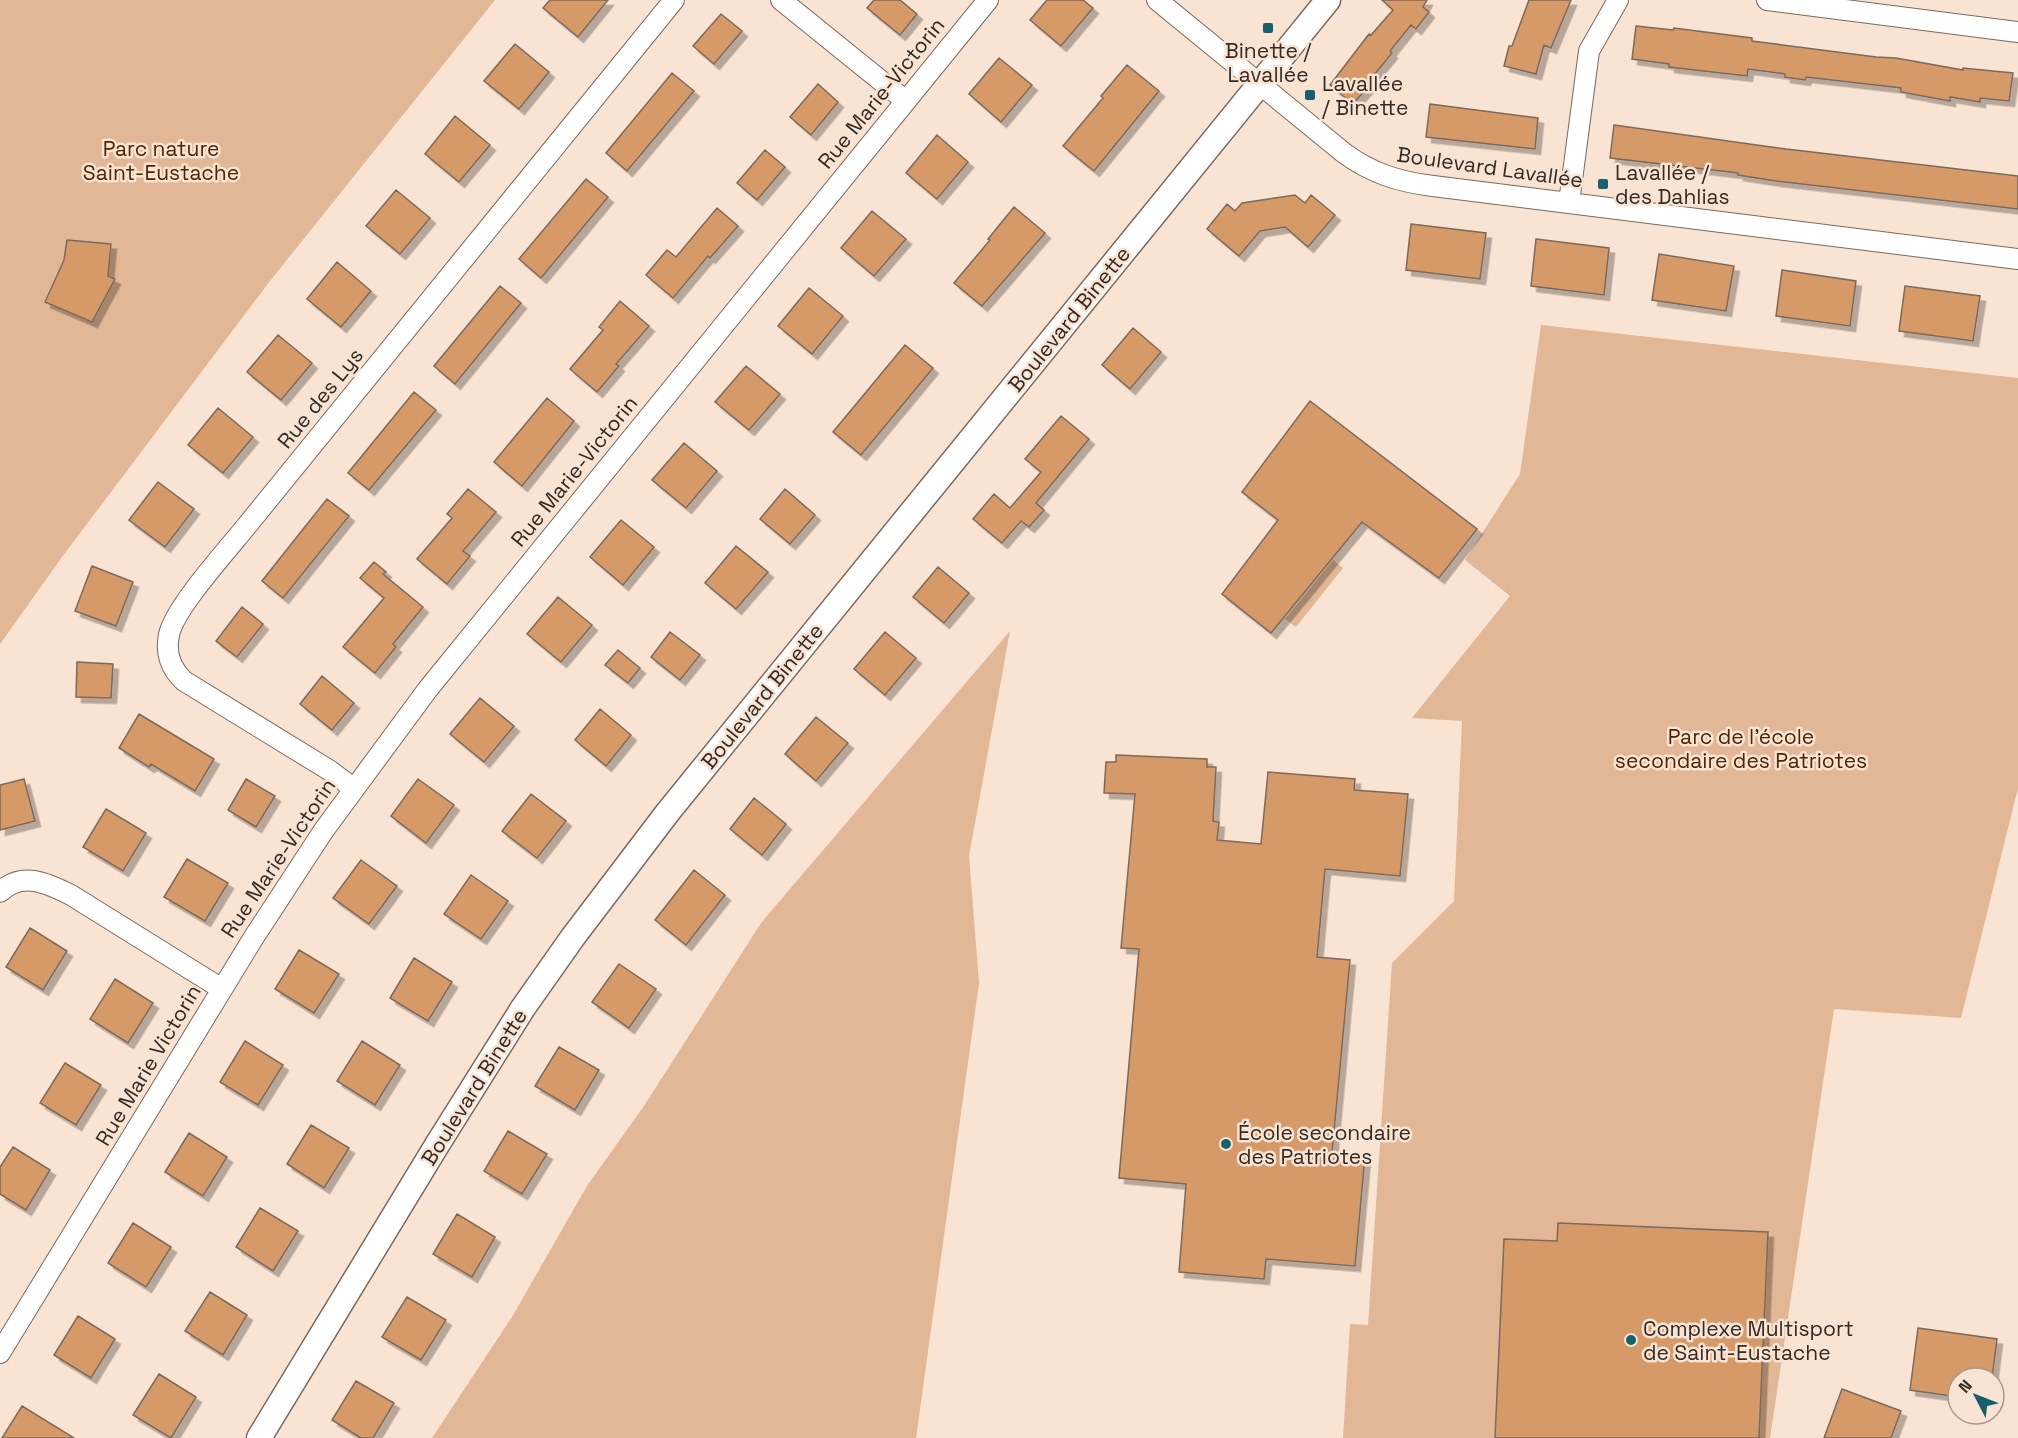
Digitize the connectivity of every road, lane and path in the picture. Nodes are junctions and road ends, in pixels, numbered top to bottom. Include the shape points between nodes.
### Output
1 (674, 0) edge
2 (781, 0) edge
3 (988, 0) edge
4 (1157, 0) edge
5 (1311, 0) edge
6 (1328, 0) edge
7 (1618, 0) edge
8 (1767, 0) edge
9 (2018, 32) edge
10 (1255, 79) junction
11 (906, 101) junction
12 (1569, 203) junction
13 (2018, 259) edge
14 (354, 788) junction
15 (0, 892) edge
16 (222, 989) junction
17 (0, 1353) edge
18 (242, 1438) edge
19 (259, 1438) edge

1 - 14 street, Rue des Lys via 229,548 170,630 170,661 184,681
2 - 11 street
3 - 11 street, Rue Marie-Victorin
4 - 10 street, Boulevard Lavallée
5 - 10 street, Boulevard Binette
6 - 10 street, Boulevard Binette
7 - 12 street via 1589,51
8 - 9 street
10 - 12 street, Boulevard Lavallée via 1344,153 1387,177
10 - 18 street, Boulevard Binette via 696,757 583,900 490,1034
10 - 19 street, Boulevard Binette via 583,923 490,1059
11 - 14 street, Rue Marie-Victorin via 440,675
12 - 13 street, Boulevard Lavallée
14 - 16 street, Rue Marie-Victorin
15 - 16 street, Rue Marie Victorin via 21,880 47,883
16 - 17 street, Rue Marie Victorin

